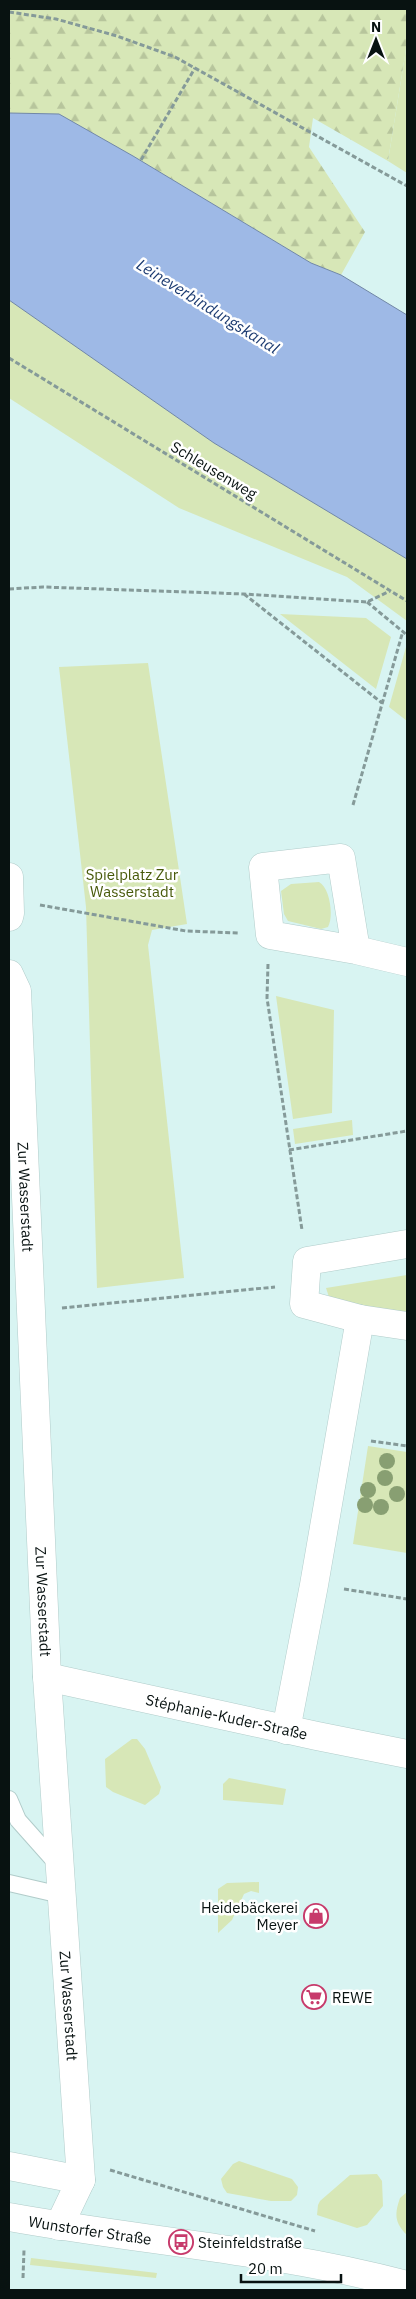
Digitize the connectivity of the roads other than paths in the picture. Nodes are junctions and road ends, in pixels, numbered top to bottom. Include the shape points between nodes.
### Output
1 (356, 950) junction
2 (407, 962) edge
3 (9, 974) edge
4 (407, 1244) edge
5 (360, 1319) junction
6 (407, 1326) edge
7 (47, 1677) junction
8 (286, 1730) junction
9 (407, 1754) edge
10 (9, 1799) edge
11 (58, 1865) junction
12 (9, 1884) edge
13 (61, 1895) junction
14 (9, 2166) edge
15 (81, 2180) junction
16 (9, 2217) edge
17 (59, 2226) junction
18 (407, 2285) edge

1 - 1 street via 270,935 263,867 341,858
1 - 2 street
3 - 7 street, Zur Wasserstadt via 16,991
4 - 5 street via 306,1272 304,1304
5 - 6 street
5 - 8 street
7 - 8 street, Stéphanie-Kuder-Straße
7 - 11 street, Zur Wasserstadt
8 - 9 street, Stéphanie-Kuder-Straße
10 - 11 lane via 18,1820
11 - 13 street, Zur Wasserstadt
12 - 13 lane
13 - 15 street, Zur Wasserstadt
14 - 15 street
15 - 17 street, Zur Wasserstadt
16 - 17 street, Wunstorfer Straße
17 - 18 street, Wunstorfer Straße via 243,2250

